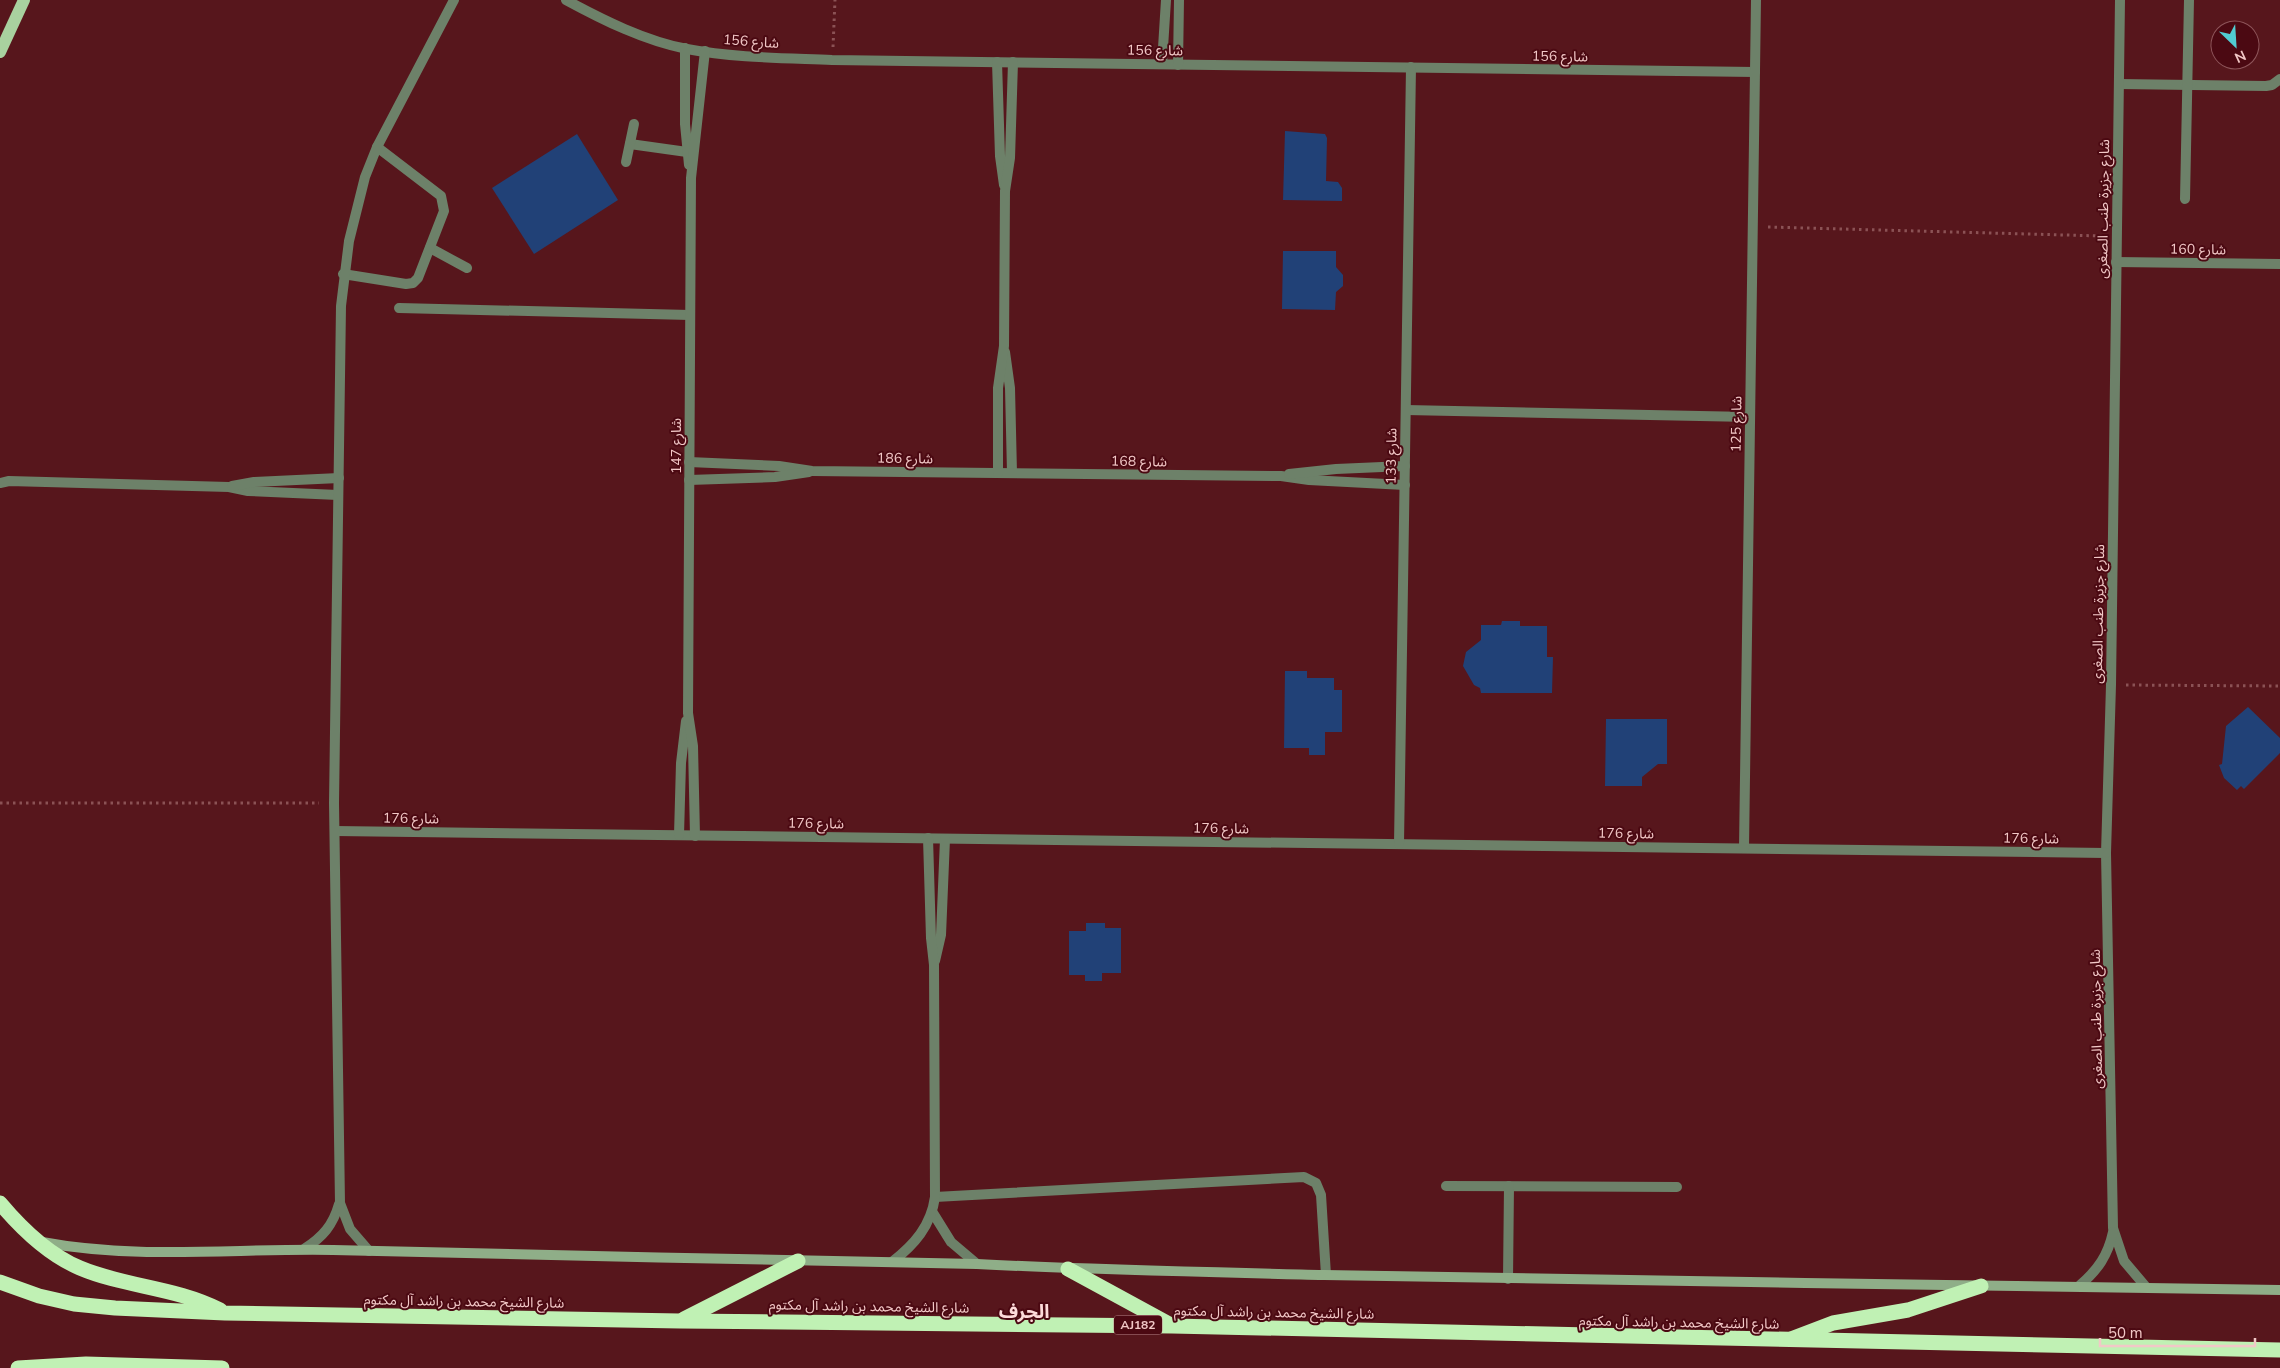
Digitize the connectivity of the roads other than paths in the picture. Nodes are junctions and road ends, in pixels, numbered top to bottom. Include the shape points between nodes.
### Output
1 (24, 0) edge
2 (454, 0) edge
3 (566, 0) edge
4 (1166, 0) edge
5 (1179, 0) edge
6 (1756, 0) edge
7 (2120, 0) edge
8 (2189, 0) edge
9 (685, 48) junction
10 (704, 51) junction
11 (0, 52) edge
12 (997, 62) junction
13 (1013, 62) junction
14 (1162, 64) junction
15 (1178, 64) junction
16 (1411, 67) junction
17 (1754, 72) junction
18 (2280, 79) edge
19 (2119, 84) junction
20 (2188, 85) junction
21 (634, 124) dead end
22 (630, 144) junction
23 (377, 147) junction
24 (688, 152) junction
25 (626, 162) dead end
26 (691, 178) junction
27 (1006, 191) junction
28 (2186, 199) dead end
29 (430, 248) junction
30 (2116, 262) junction
31 (2280, 264) edge
32 (466, 268) dead end
33 (344, 274) junction
34 (399, 308) dead end
35 (690, 315) junction
36 (1004, 346) junction
37 (1406, 410) junction
38 (1750, 417) junction
39 (689, 462) junction
40 (1405, 466) junction
41 (812, 471) junction
42 (998, 473) junction
43 (1012, 473) junction
44 (1281, 476) junction
45 (338, 478) junction
46 (3, 480) edge
47 (689, 480) junction
48 (1405, 485) junction
49 (229, 487) junction
50 (338, 495) junction
51 (688, 713) junction
52 (335, 831) junction
53 (679, 835) junction
54 (695, 836) junction
55 (928, 838) junction
56 (945, 838) junction
57 (1399, 844) junction
58 (1744, 848) junction
59 (2106, 853) junction
60 (934, 965) junction
61 (1446, 1186) dead end
62 (1509, 1186) junction
63 (1677, 1187) dead end
64 (935, 1197) junction
65 (0, 1203) edge
66 (340, 1203) junction
67 (932, 1213) junction
68 (2113, 1228) junction
69 (38, 1241) junction
70 (304, 1249) junction
71 (369, 1251) junction
72 (798, 1261) junction
73 (892, 1262) junction
74 (977, 1264) junction
75 (1068, 1269) junction
76 (1326, 1275) junction
77 (1508, 1279) junction
78 (0, 1282) edge
79 (2080, 1285) junction
80 (1981, 1286) junction
81 (2146, 1288) junction
82 (2280, 1290) edge
83 (225, 1313) junction
84 (680, 1321) junction
85 (1172, 1326) junction
86 (1786, 1341) junction
87 (2280, 1350) edge
88 (179, 1367) edge
89 (18, 1368) edge
90 (222, 1368) edge

1 - 11 main road
2 - 23 street
3 - 9 street, شارع 156 via 618,26
4 - 14 street
5 - 15 street
6 - 17 street, شارع 125
7 - 19 street, شارع جزيرة طنب الصغرى
8 - 20 street
9 - 10 street, شارع 156
9 - 24 street, شارع 147
10 - 12 street, شارع 156 via 832,60
10 - 26 street, شارع 147
12 - 13 street, شارع 156
12 - 27 street via 1000,156
13 - 14 street, شارع 156
13 - 27 street
14 - 15 street, شارع 156
15 - 16 street, شارع 156
16 - 17 street, شارع 156
16 - 37 street, شارع 133
17 - 38 street, شارع 125
18 - 20 street via 2266,86
19 - 20 street
19 - 30 street, شارع جزيرة طنب الصغرى
20 - 28 street
21 - 22 street
22 - 24 street
22 - 25 street
23 - 29 street via 437,192 443,201 444,211
23 - 33 street via 356,209
24 - 26 street, شارع 147
26 - 35 street, شارع 147
27 - 36 street
29 - 32 street
29 - 33 street via 418,278 410,284
30 - 31 street, شارع 160
30 - 59 street, شارع جزيرة طنب الصغرى
33 - 45 street
34 - 35 street
35 - 39 street, شارع 147
36 - 42 street via 998,388
36 - 43 street via 1010,388
37 - 38 street
37 - 40 street, شارع 133
38 - 58 street, شارع 125
39 - 41 street, شارع 186 via 779,466
39 - 47 street, شارع 147
40 - 44 street, شارع 168 via 1322,470
40 - 48 street, شارع 133
41 - 42 street, شارع 186
41 - 47 street, شارع 186 via 788,476
42 - 43 street, شارع 168
43 - 44 street, شارع 168
44 - 48 street, شارع 168
45 - 49 street via 254,482
45 - 50 street
46 - 49 street
47 - 51 street, شارع 147
48 - 57 street, شارع 133
49 - 50 street via 248,491
50 - 52 street
51 - 53 street, شارع 147 via 682,746
51 - 54 street, شارع 147 via 693,746
52 - 53 street, شارع 176
52 - 66 street
53 - 54 street, شارع 176
54 - 55 street, شارع 176
55 - 56 street, شارع 176
55 - 60 street
56 - 57 street, شارع 176
56 - 60 street via 941,935
57 - 58 street, شارع 176
58 - 59 street, شارع 176
59 - 68 street, شارع جزيرة طنب الصغرى
60 - 64 street
61 - 62 street
62 - 63 street
62 - 77 street
64 - 67 street
64 - 76 street via 1304,1177 1316,1183 1321,1195
65 - 69 highway
66 - 70 street via 327,1230
66 - 71 street via 350,1229
67 - 73 street via 916,1240
67 - 74 street via 951,1242
68 - 79 street, شارع جزيرة طنب الصغرى via 2103,1260
68 - 81 street, شارع جزيرة طنب الصغرى via 2124,1261
69 - 70 street via 117,1251
69 - 83 highway via 79,1268 180,1293
70 - 71 street
71 - 72 street
72 - 73 street
72 - 84 highway
73 - 74 street
74 - 75 street
75 - 76 street
75 - 85 highway
76 - 77 street
77 - 80 street
78 - 83 highway, شارع الشيخ محمد بن راشد آل مكتوم / AJ182 via 74,1304
79 - 80 street
79 - 81 street
80 - 86 highway via 1908,1310 1833,1323
81 - 82 street
83 - 84 highway, شارع الشيخ محمد بن راشد آل مكتوم / AJ182
84 - 85 highway, شارع الشيخ محمد بن راشد آل مكتوم / AJ182
85 - 86 highway, شارع الشيخ محمد بن راشد آل مكتوم / AJ182
86 - 87 highway, شارع الشيخ محمد بن راشد آل مكتوم / AJ182
88 - 89 highway via 86,1364
88 - 90 highway

